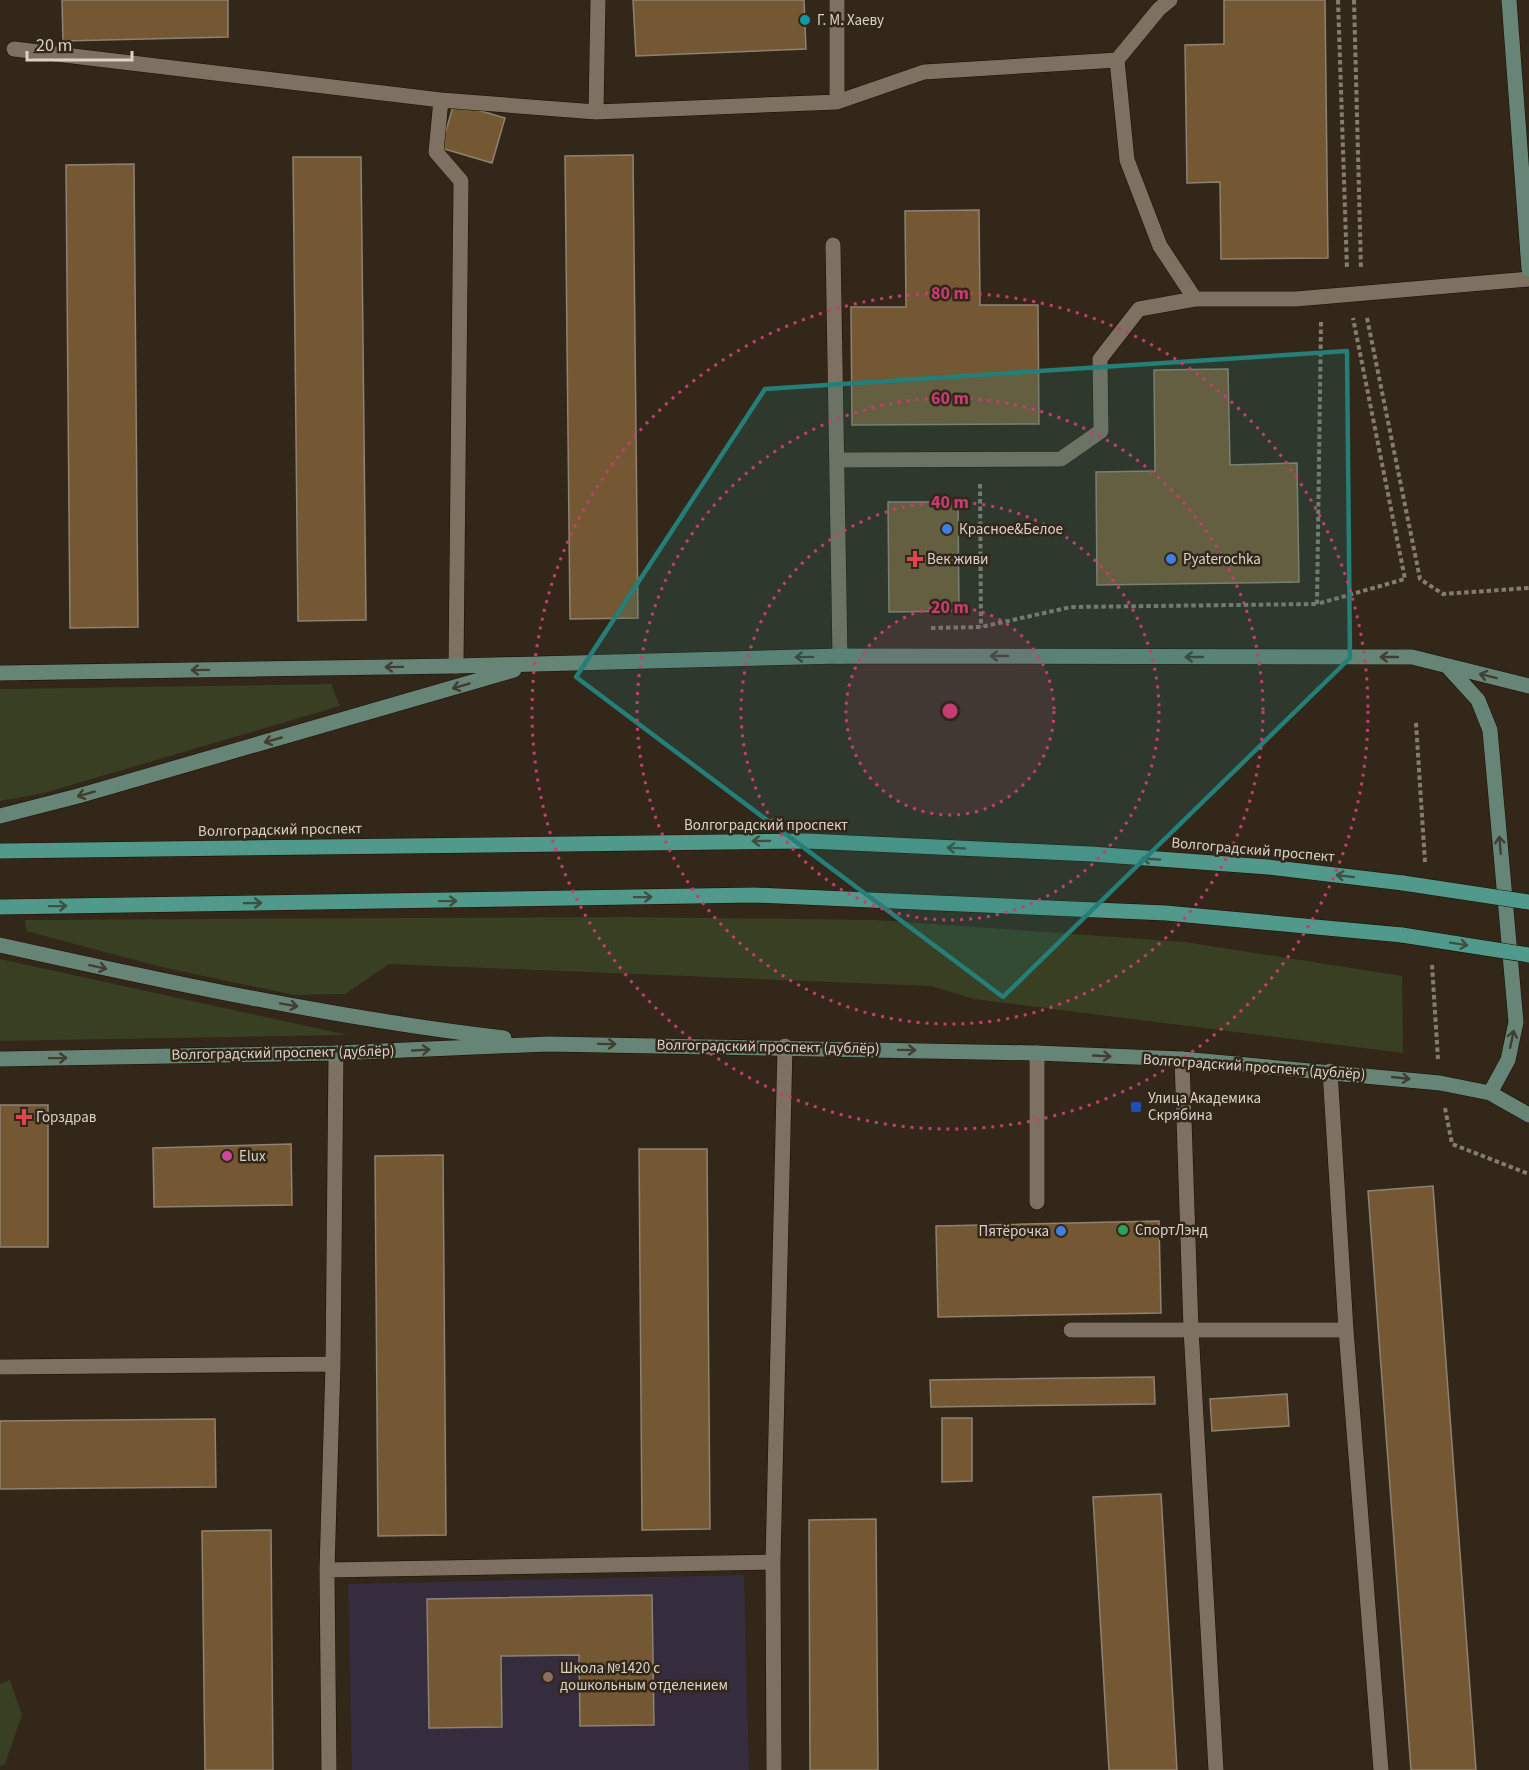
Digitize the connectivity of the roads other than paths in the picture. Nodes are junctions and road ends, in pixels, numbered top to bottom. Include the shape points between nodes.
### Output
1 (598, 0) edge
2 (837, 0) edge
3 (1170, 0) edge
4 (1509, 0) edge
5 (14, 49) dead end
6 (1117, 60) junction
7 (441, 100) junction
8 (837, 102) junction
9 (596, 112) junction
10 (832, 244) dead end
11 (1529, 269) edge
12 (1529, 279) edge
13 (1195, 299) junction
14 (837, 460) junction
15 (840, 656) junction
16 (537, 664) junction
17 (456, 666) junction
18 (1447, 666) junction
19 (0, 673) edge
20 (1529, 686) edge
21 (0, 816) edge
22 (0, 851) edge
23 (1529, 902) edge
24 (0, 907) edge
25 (0, 945) edge
26 (1529, 955) edge
27 (548, 1044) junction
28 (785, 1046) junction
29 (336, 1053) junction
30 (1037, 1053) junction
31 (0, 1059) edge
32 (1182, 1059) junction
33 (1330, 1071) junction
34 (1490, 1093) junction
35 (1529, 1115) edge
36 (1037, 1202) dead end
37 (1191, 1329) junction
38 (1071, 1330) dead end
39 (1346, 1330) junction
40 (333, 1364) junction
41 (0, 1367) edge
42 (773, 1562) junction
43 (327, 1570) junction
44 (329, 1770) edge
45 (774, 1770) edge
46 (1215, 1770) edge
47 (1381, 1770) edge

1 - 9 lane
2 - 8 lane
3 - 6 lane
4 - 11 main road
5 - 7 lane
6 - 8 lane via 924,72
6 - 13 lane via 1127,160 1160,246
7 - 9 lane
7 - 17 lane via 436,152 461,181
8 - 9 lane
10 - 14 lane
12 - 13 lane via 1322,297
13 - 14 lane via 1139,309 1100,359 1101,431 1062,459
14 - 15 lane
15 -> 16 main road
18 -> 15 main road via 1412,657
16 - 17 main road
16 -> 21 main road
17 -> 19 main road
20 -> 18 main road
34 -> 18 main road via 1508,1060 1516,1022 1490,730 1478,700
23 -> 22 main road, Волгоградский проспект, bridge via 1269,867 807,841
24 -> 26 main road, bridge via 755,895 1166,912 1402,935
25 -> 27 main road via 188,987 357,1018
27 -> 28 main road, Волгоградский проспект (дублёр)
29 -> 27 main road, Волгоградский проспект (дублёр)
28 -> 30 main road, Волгоградский проспект (дублёр)
28 - 42 lane
31 -> 29 main road, Волгоградский проспект (дублёр)
29 - 40 lane
30 -> 32 main road, Волгоградский проспект (дублёр)
30 - 36 lane
32 - 33 main road, Волгоградский проспект (дублёр)
32 - 37 lane
33 -> 34 main road, Волгоградский проспект (дублёр) via 1440,1083
33 - 39 lane
34 - 35 main road, Волгоградский проспект (дублёр)
37 - 38 lane
37 - 39 lane
37 - 46 lane
39 - 47 lane
40 - 41 lane
40 - 43 lane
42 - 43 lane
42 - 45 lane
43 - 44 lane

